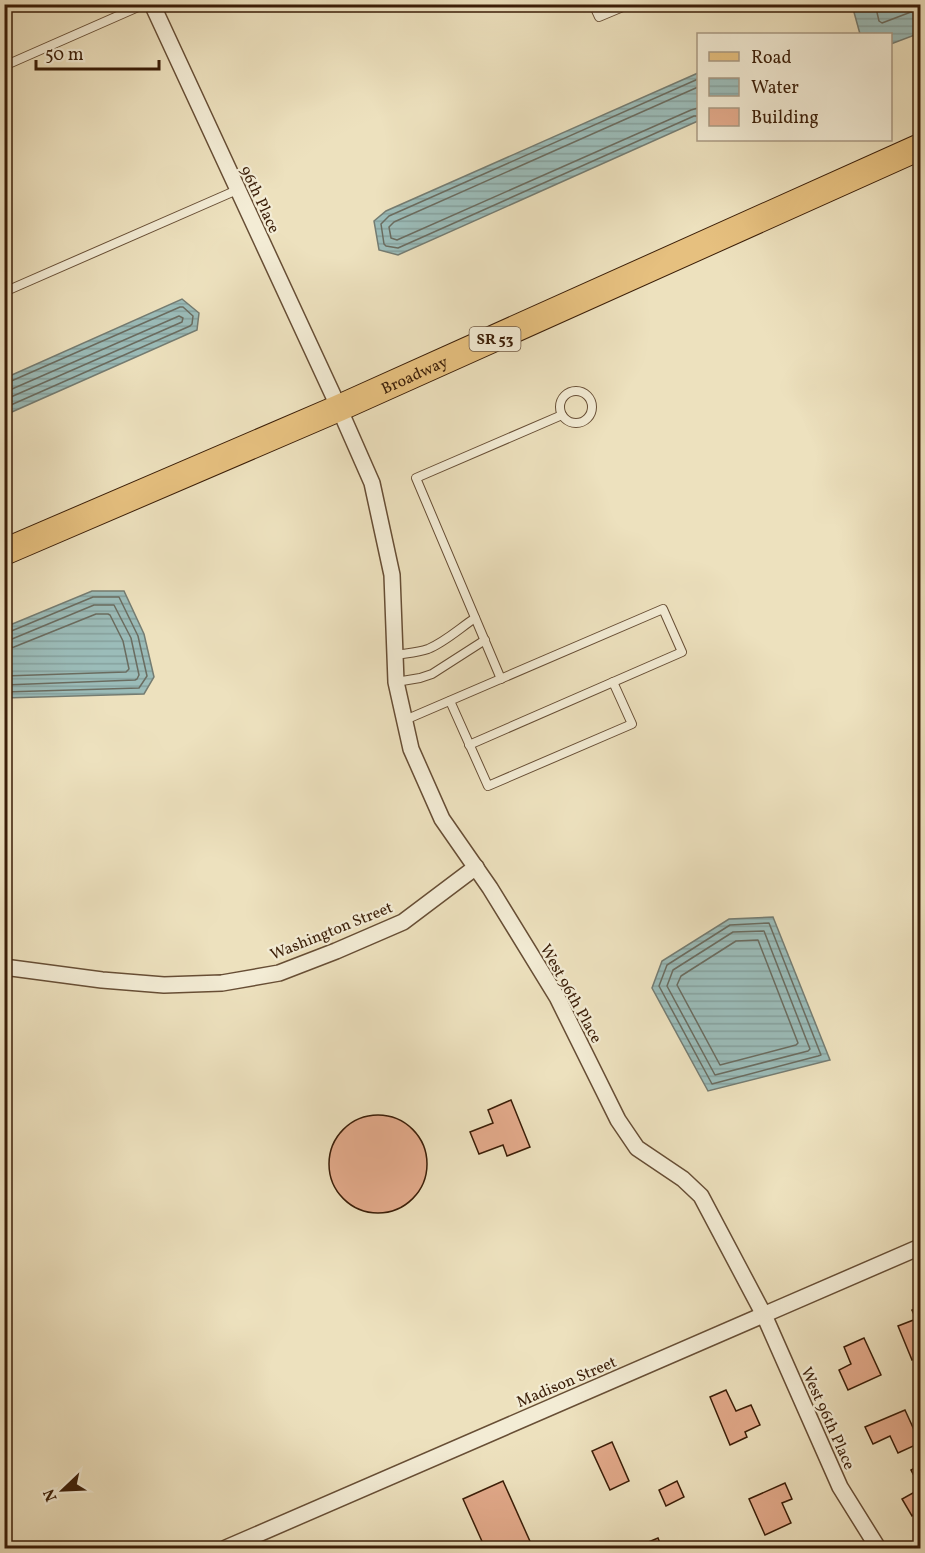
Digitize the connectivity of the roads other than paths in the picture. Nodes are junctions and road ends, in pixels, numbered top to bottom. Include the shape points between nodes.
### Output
1 (145, 4) edge
2 (152, 4) edge
3 (593, 4) edge
4 (630, 4) edge
5 (4, 66) edge
6 (921, 147) edge
7 (237, 190) junction
8 (4, 292) edge
9 (339, 408) junction
10 (562, 415) junction
11 (4, 552) edge
12 (475, 618) junction
13 (484, 640) junction
14 (395, 655) junction
15 (501, 679) junction
16 (396, 682) junction
17 (613, 682) junction
18 (450, 700) junction
19 (405, 720) junction
20 (469, 745) junction
21 (476, 867) junction
22 (4, 967) edge
23 (921, 1247) edge
24 (764, 1315) junction
25 (226, 1548) edge
26 (878, 1548) edge

1 - 5 lane
2 - 7 street, 96th Place
3 - 4 lane via 599,17
6 - 9 main road, Broadway / SR 53
7 - 8 lane
7 - 9 street, 96th Place
9 - 11 main road, Broadway / SR 53
9 - 14 street, West 96th Place via 372,483 392,575
10 - 10 lane via 574,423 584,420 591,408 589,398 580,392 565,395 560,405
10 - 12 lane via 416,478
12 - 13 lane
12 - 14 lane via 428,649
13 - 15 lane
13 - 16 lane via 432,674
14 - 16 street, West 96th Place
15 - 17 lane via 663,609 682,652
15 - 18 lane
16 - 19 street, West 96th Place
17 - 20 lane
17 - 20 lane via 632,724 488,786
18 - 19 lane
18 - 20 lane
19 - 21 street, West 96th Place via 411,749 442,819
21 - 22 street, Washington Street via 404,922 279,973 222,983 164,985
21 - 24 street, West 96th Place via 557,997 618,1120 637,1148 701,1196
23 - 24 street, Madison Street
24 - 25 street, Madison Street
24 - 26 street, West 96th Place via 840,1487

